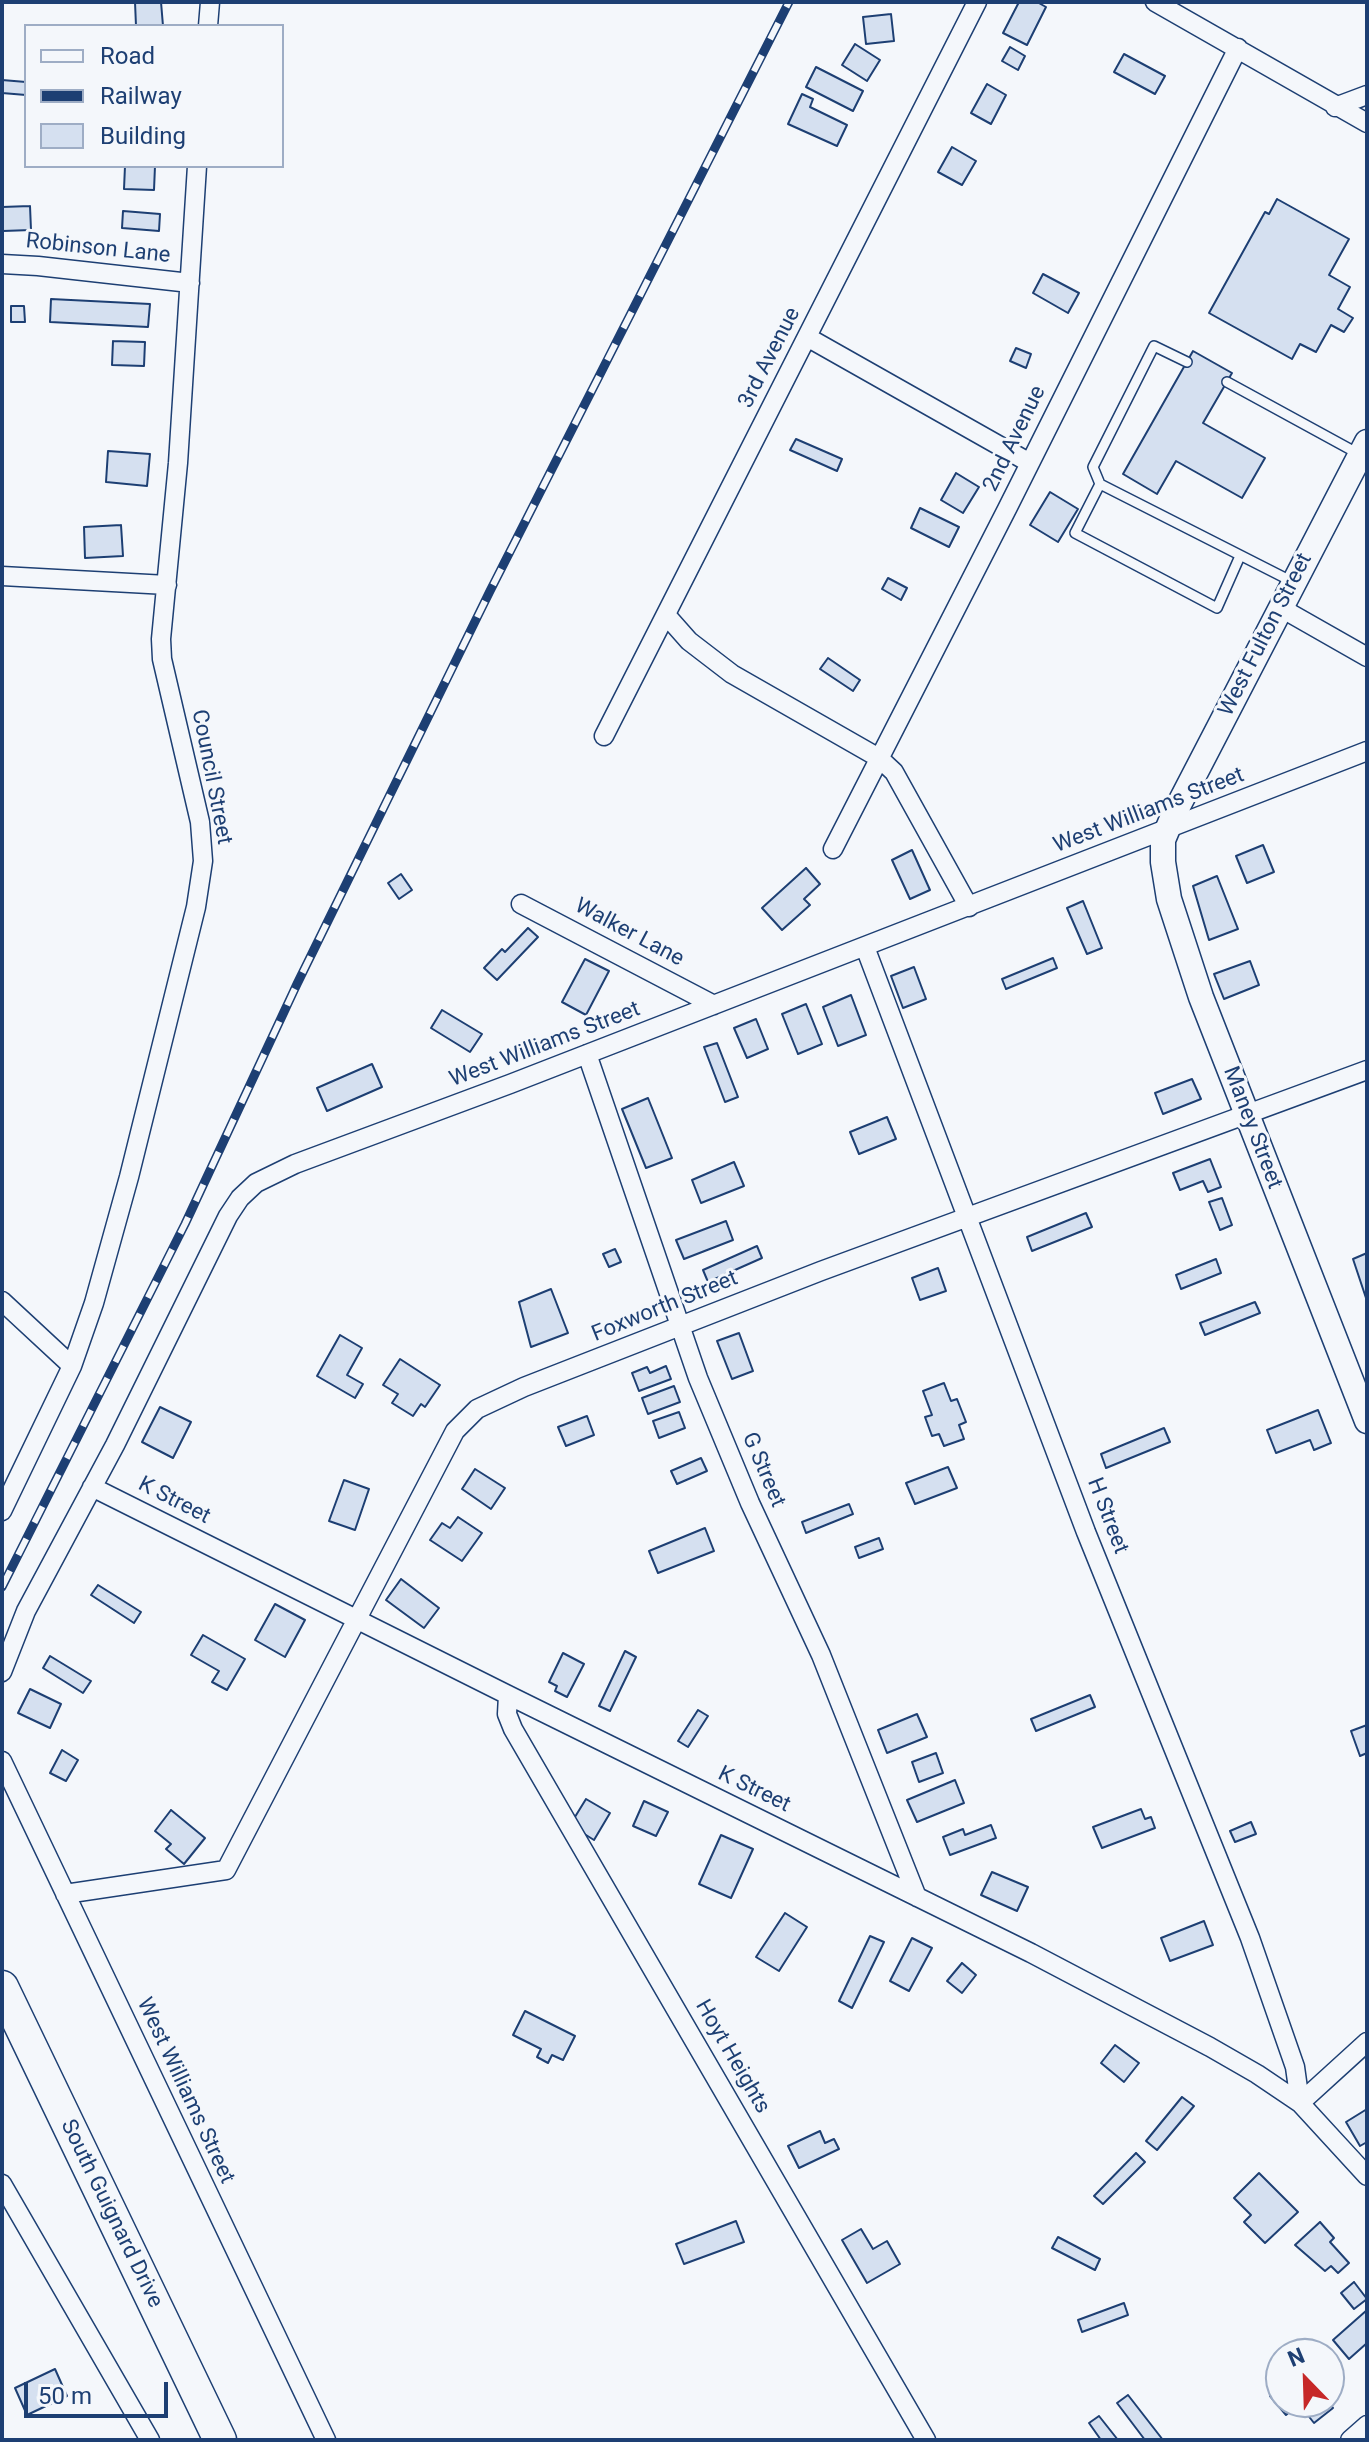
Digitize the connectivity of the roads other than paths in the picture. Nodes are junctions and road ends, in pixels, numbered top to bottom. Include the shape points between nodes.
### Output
1 (210, 2) edge
2 (977, 2) edge
3 (1155, 2) edge
4 (208, 24) edge
5 (1238, 48) junction
6 (1367, 95) edge
7 (1335, 107) junction
8 (1367, 123) edge
9 (197, 168) edge
10 (2, 264) edge
11 (190, 283) junction
12 (807, 337) junction
13 (1187, 362) dead end
14 (1227, 382) dead end
15 (1364, 449) edge
16 (1030, 463) junction
17 (1100, 484) junction
18 (1240, 556) junction
19 (2, 576) edge
20 (1293, 582) junction
21 (167, 585) junction
22 (1281, 608) junction
23 (666, 615) junction
24 (1367, 657) edge
25 (604, 736) dead end
26 (1367, 751) edge
27 (879, 758) junction
28 (1167, 829) junction
29 (833, 849) dead end
30 (521, 904) dead end
31 (969, 907) junction
32 (865, 947) junction
33 (714, 1005) junction
34 (587, 1054) junction
35 (1367, 1070) edge
36 (1248, 1115) junction
37 (969, 1218) junction
38 (2, 1301) edge
39 (681, 1326) junction
40 (72, 1366) junction
41 (1367, 1421) edge
42 (92, 1487) junction
43 (2, 1511) edge
44 (356, 1619) junction
45 (2, 1672) edge
46 (508, 1695) junction
47 (2, 1761) edge
48 (65, 1894) junction
49 (917, 1897) junction
50 (2, 1987) edge
51 (1367, 2042) edge
52 (1300, 2103) junction
53 (1367, 2176) edge
54 (2, 2184) edge
55 (1367, 2425) edge
56 (150, 2440) edge
57 (220, 2440) edge
58 (326, 2440) edge
59 (926, 2440) edge
60 (1350, 2440) edge

1 - 4 street
2 - 12 street, 3rd Avenue
3 - 5 street
5 - 7 street
5 - 16 street, 2nd Avenue
6 - 7 street
7 - 8 street
9 - 11 street, Council Street
10 - 11 street, Robinson Lane
11 - 21 street, Council Street
12 - 16 street
12 - 23 street, 3rd Avenue
13 - 17 lane via 1154,346 1093,467
14 - 15 lane
15 - 20 street, West Fulton Street
16 - 27 street, 2nd Avenue
17 - 18 lane
17 - 18 lane via 1075,533 1217,608
18 - 20 lane
19 - 21 street
20 - 22 street, West Fulton Street
21 - 40 street, Council Street via 162,659 192,784 203,861 129,1177
22 - 24 street
22 - 28 street, West Fulton Street
23 - 25 street, 3rd Avenue
23 - 27 street via 689,641 732,674
26 - 28 street, West Williams Street
27 - 29 street, 2nd Avenue
27 - 31 street via 894,772
28 - 31 street, West Williams Street
28 - 36 street, Maney Street via 1163,862 1169,899
30 - 33 street, Walker Lane
31 - 32 street, West Williams Street
32 - 33 street, West Williams Street
32 - 37 street, H Street
33 - 34 street, West Williams Street
34 - 39 street, G Street
34 - 42 street, West Williams Street via 256,1183 228,1216
35 - 36 street, Foxworth Street
36 - 37 street, Foxworth Street
36 - 41 street, Maney Street
37 - 39 street, Foxworth Street
37 - 52 street, H Street via 1086,1532 1250,1938 1295,2067
38 - 40 street
39 - 44 street, Foxworth Street via 524,1387 463,1420
39 - 49 street, G Street via 698,1378 821,1655
40 - 43 street, Council Street
42 - 44 street, K Street
42 - 45 street, West Williams Street via 26,1611
44 - 46 street, K Street
44 - 48 street, Foxworth Street via 226,1870
46 - 49 street, K Street
46 - 59 street, Hoyt Heights via 513,1729
47 - 48 street, West Williams Street
48 - 58 street, West Williams Street
49 - 52 street, K Street via 1210,2047
50 - 57 highway, South Guignard Drive
51 - 52 street
52 - 53 street, K Street
54 - 56 street
55 - 60 street

